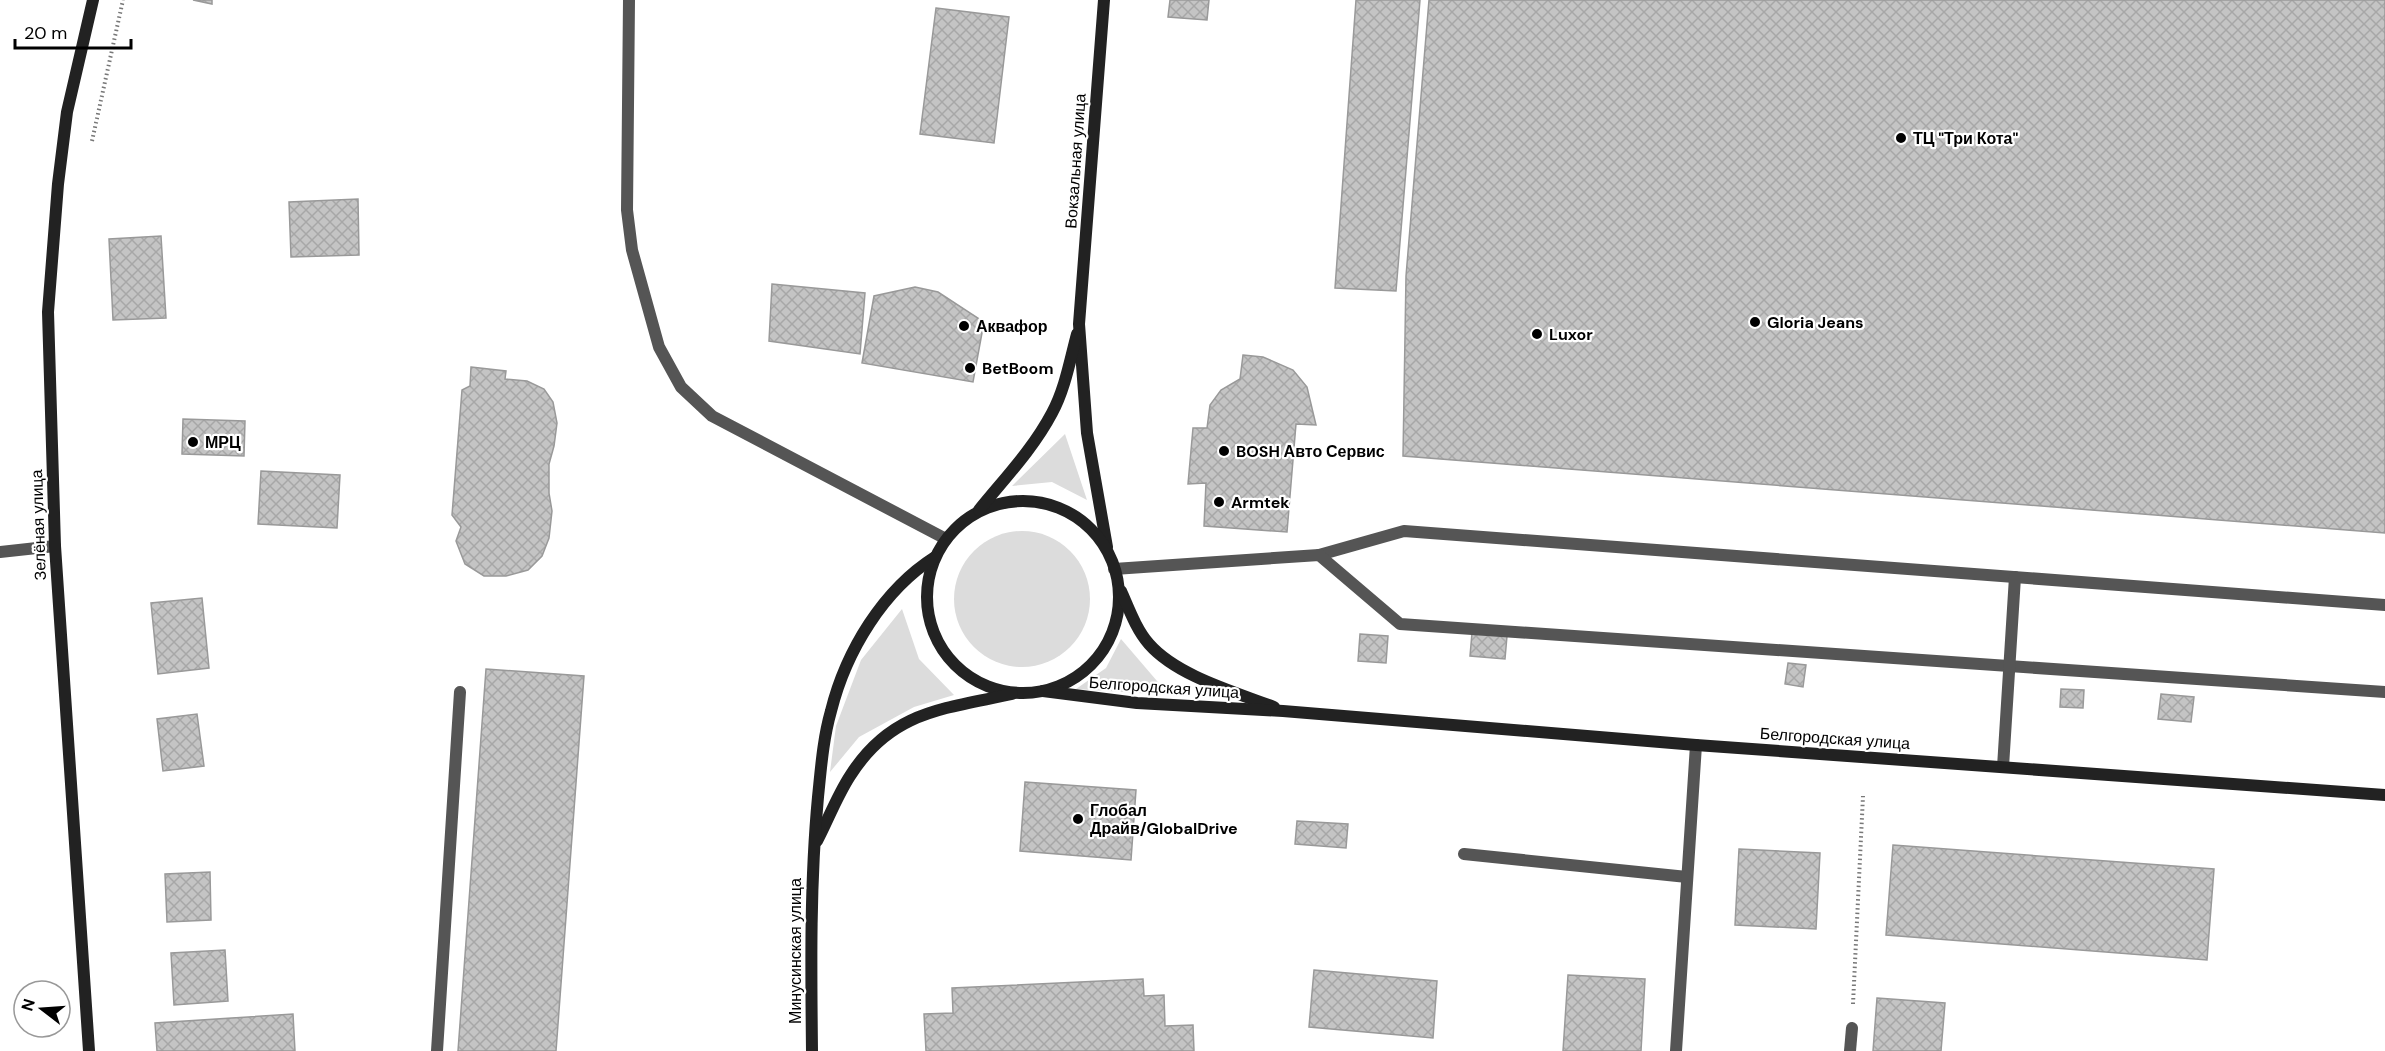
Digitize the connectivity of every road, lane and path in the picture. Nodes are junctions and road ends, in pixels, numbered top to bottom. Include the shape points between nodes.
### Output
1 (93, 0) edge
2 (123, 0) edge
3 (1104, 0) edge
4 (630, 2) edge
5 (91, 146) dead end
6 (1079, 324) junction
7 (978, 512) junction
8 (946, 539) junction
9 (55, 546) junction
10 (0, 552) edge
11 (1108, 554) junction
12 (1319, 555) junction
13 (935, 556) junction
14 (1114, 569) junction
15 (2015, 578) junction
16 (1118, 585) junction
17 (2385, 605) edge
18 (2011, 666) junction
19 (1043, 691) junction
20 (460, 692) dead end
21 (2385, 692) edge
22 (1020, 693) junction
23 (1283, 711) junction
24 (1696, 745) junction
25 (2003, 767) junction
26 (2385, 795) edge
27 (1863, 796) dead end
28 (813, 850) junction
29 (1464, 854) dead end
30 (1687, 877) junction
31 (1852, 1028) joint
32 (88, 1051) edge
33 (437, 1051) edge
34 (812, 1051) edge
35 (1676, 1051) edge
36 (1850, 1051) edge

1 - 9 main road, Зелёная улица via 67,112 48,312
2 - 5 path
3 - 6 main road, Вокзальная улица
4 - 8 street via 627,210 632,250 659,347 681,387 712,416
6 - 7 main road, Вокзальная улица via 1053,411 1037,439
6 - 11 main road, Вокзальная улица via 1087,433
7 - 8 main road
7 - 11 main road via 998,504 1042,502 1081,520
8 - 13 main road
9 - 10 street
9 - 32 main road, Зелёная улица
11 - 14 main road
12 - 14 street
12 - 15 street via 1404,531
12 - 18 street via 1400,624
13 - 22 main road via 928,579 927,603 941,648 975,680
13 - 28 main road, Минусинская улица via 914,570 881,608 857,645 841,680 824,748
14 - 16 main road
15 - 17 street
15 - 18 street
16 - 19 main road via 1115,622 1095,659 1080,673
16 - 23 main road, Белгородская улица via 1149,645 1170,662
18 - 21 street
18 - 25 street
19 - 22 main road
19 - 23 main road, Белгородская улица via 1137,703
20 - 33 street
22 - 28 main road, Минусинская улица via 937,710 889,732 871,747 850,776
23 - 24 main road, Белгородская улица
24 - 25 main road, Белгородская улица
24 - 30 street
25 - 26 main road, Белгородская улица
27 - 31 path
28 - 34 main road, Минусинская улица
29 - 30 street
30 - 35 street
31 - 36 street

